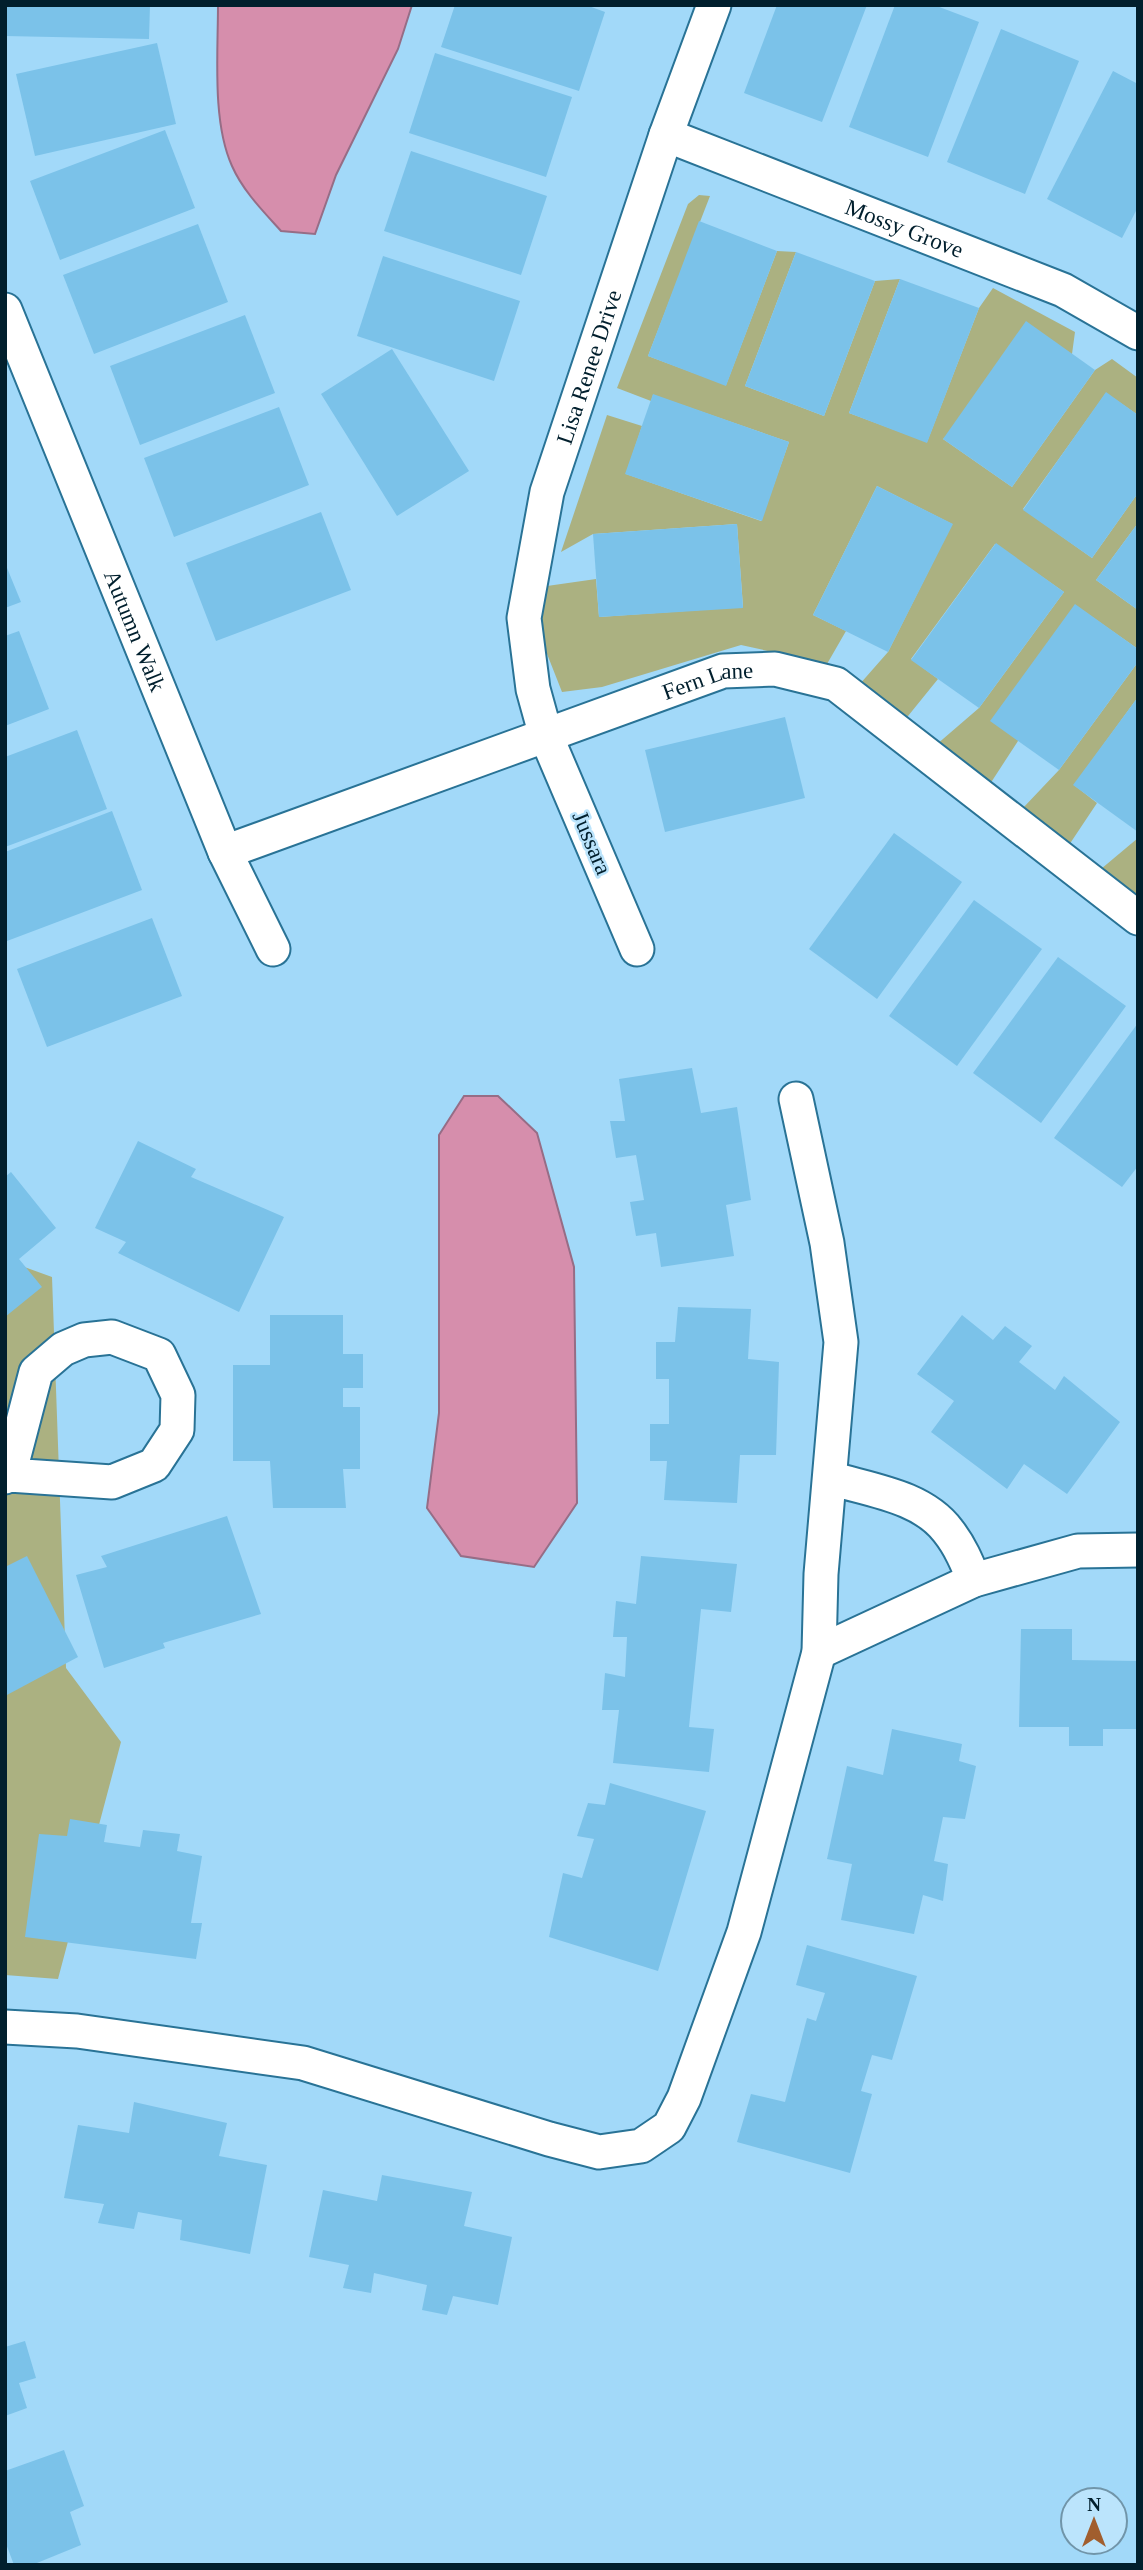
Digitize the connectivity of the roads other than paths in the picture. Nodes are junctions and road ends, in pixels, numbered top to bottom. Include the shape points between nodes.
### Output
1 (714, 5) edge
2 (666, 135) junction
3 (5, 310) edge
4 (1138, 333) edge
5 (546, 736) junction
6 (225, 852) junction
7 (1138, 918) edge
8 (272, 949) dead end
9 (637, 949) dead end
10 (796, 1099) dead end
11 (7, 1476) edge
12 (830, 1478) junction
13 (1138, 1550) edge
14 (974, 1580) junction
15 (819, 1652) junction
16 (5, 2027) edge

1 - 2 street, Lisa Renee Drive
2 - 4 street, Mossy Grove via 1063,290
2 - 5 street, Lisa Renee Drive via 547,492 536,546 524,618 533,690
3 - 6 street, Autumn Walk
5 - 6 street, Fern Lane
5 - 7 street, Fern Lane via 723,671 775,669 836,684
5 - 9 street, Jussara
6 - 8 street, Autumn Walk
10 - 12 street via 827,1243 841,1342
11 - 11 street via 112,1482 154,1465 177,1430 178,1395 159,1355 112,1337 84,1340 63,1349 36,1371
12 - 14 street via 915,1503 947,1529
12 - 15 street
13 - 14 street via 1077,1552
14 - 15 street
15 - 16 street via 744,1932 689,2085 669,2127 641,2146 599,2152 303,2063 77,2031

